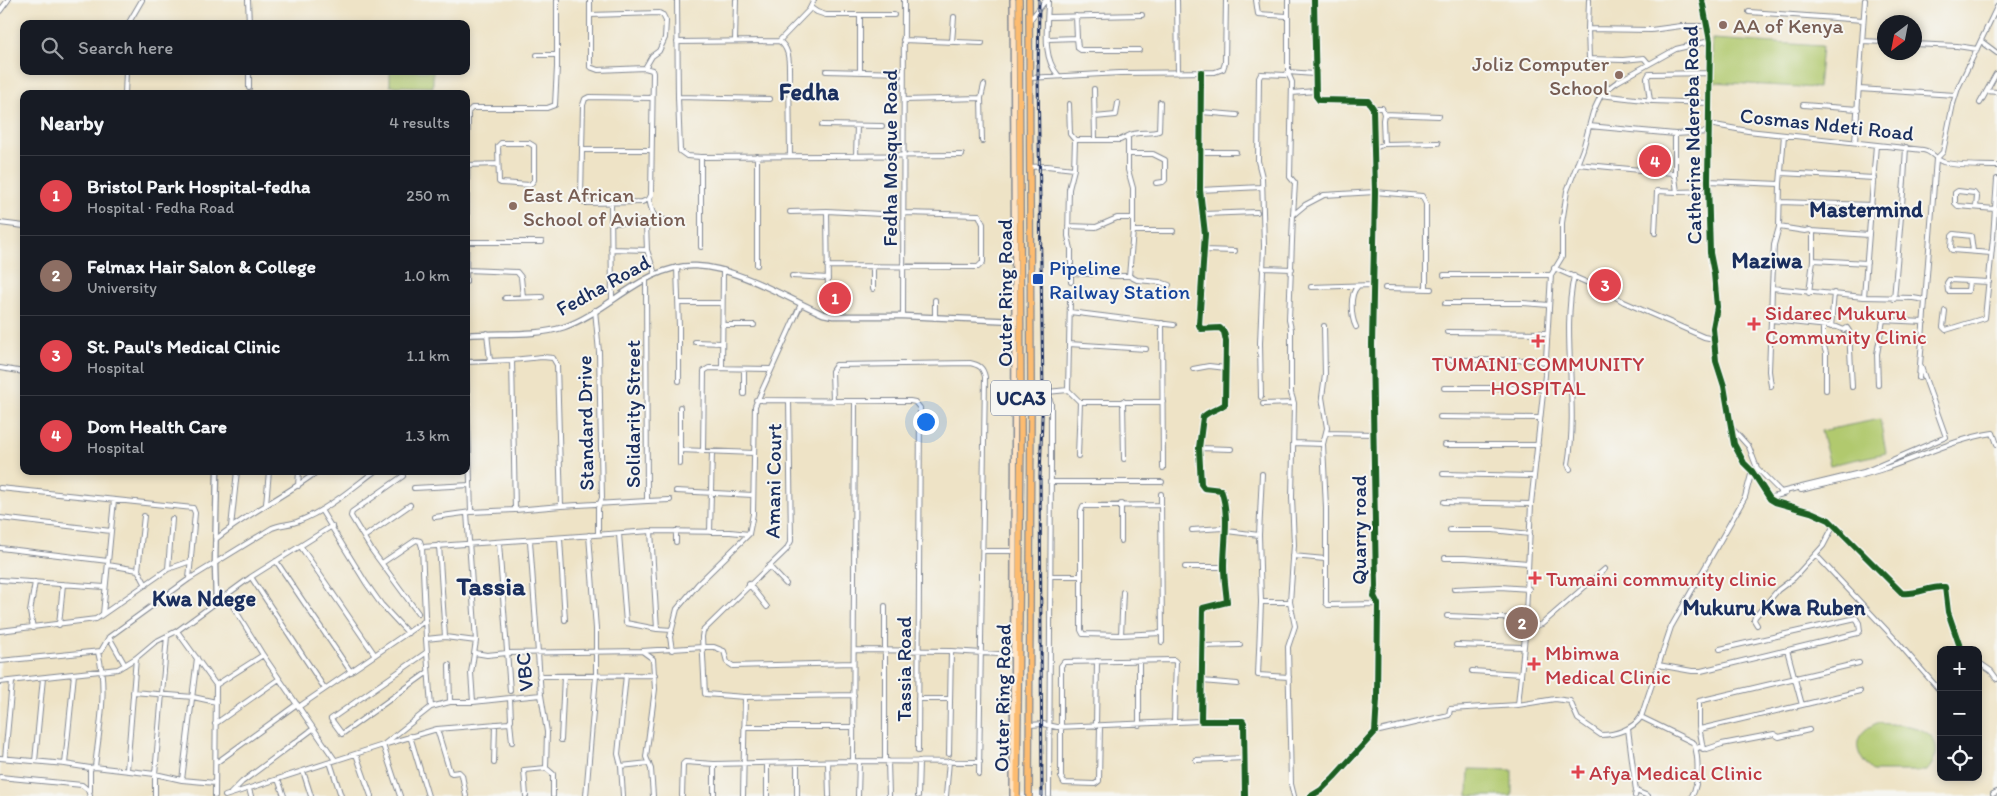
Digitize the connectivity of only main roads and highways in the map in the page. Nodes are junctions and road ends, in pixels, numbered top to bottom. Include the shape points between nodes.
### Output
1 (1013, 0) edge
2 (1019, 0) edge
3 (1028, 0) edge
4 (1017, 208) junction
5 (1013, 796) edge
6 (1017, 796) edge
7 (1029, 796) edge

1 - 4 main road, UCA3
2 - 4 main road, Outer Ring Road / UCA3
3 - 7 main road, Outer Ring Road / UCA3 via 1031,391
4 - 5 main road, UCA3
4 - 6 main road, Outer Ring Road / UCA3 via 1021,440

